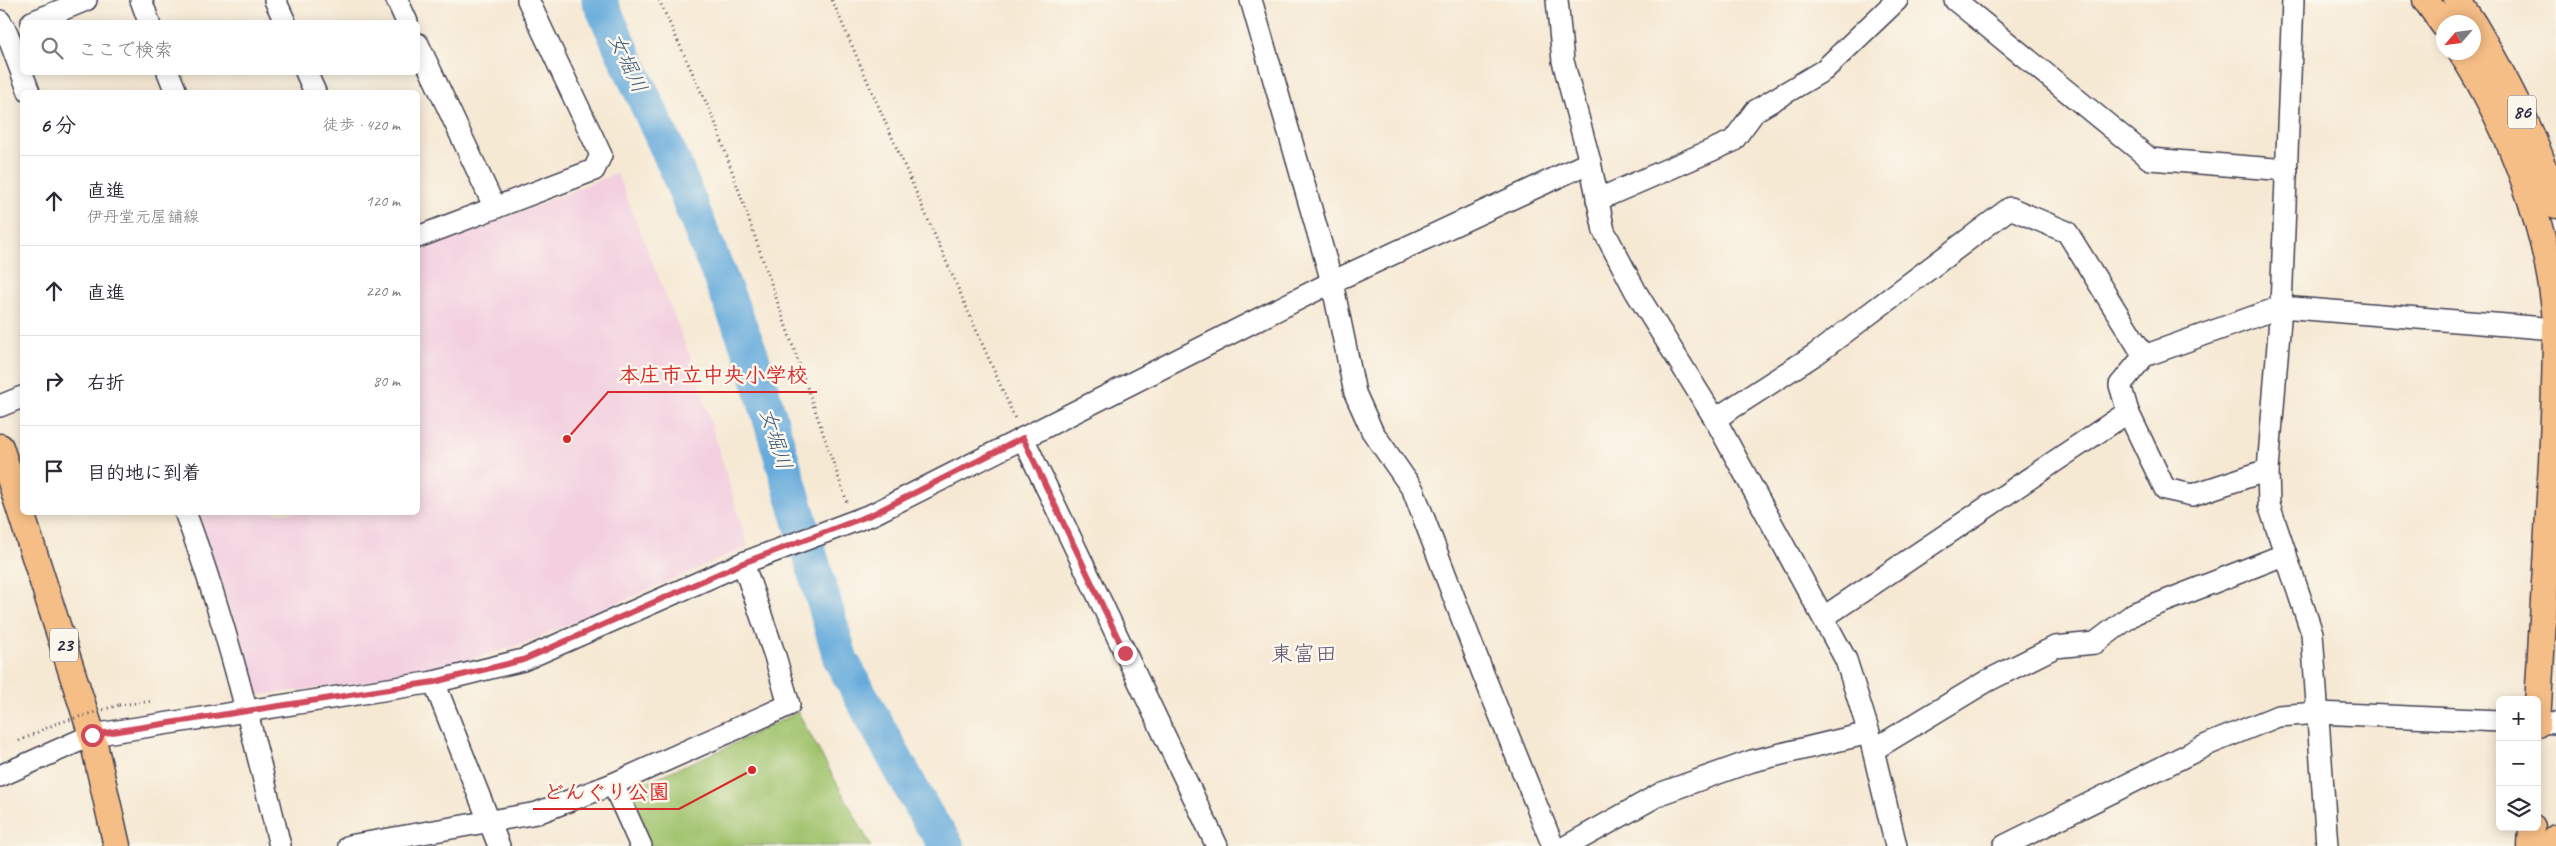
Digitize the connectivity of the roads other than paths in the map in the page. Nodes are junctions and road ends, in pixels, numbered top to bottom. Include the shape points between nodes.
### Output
1 (86, 0) edge
2 (141, 0) edge
3 (275, 0) edge
4 (396, 0) edge
5 (528, 0) edge
6 (1251, 0) edge
7 (1557, 0) edge
8 (1897, 0) edge
9 (1955, 0) edge
10 (2293, 0) edge
11 (2426, 0) edge
12 (2457, 0) edge
13 (2437, 15) edge
14 (2467, 15) edge
15 (37, 20) edge
16 (148, 20) edge
17 (284, 20) edge
18 (406, 20) edge
19 (7, 29) edge
20 (2481, 38) edge
21 (420, 48) edge
22 (2466, 60) edge
23 (20, 66) edge
24 (23, 75) edge
25 (169, 75) edge
26 (307, 75) edge
27 (28, 90) edge
28 (175, 90) edge
29 (314, 90) edge
30 (1590, 162) junction
31 (2287, 170) junction
32 (2552, 175) edge
33 (1597, 200) junction
34 (2556, 205) edge
35 (495, 208) junction
36 (420, 236) edge
37 (1332, 282) junction
38 (2281, 307) junction
39 (2556, 329) edge
40 (2144, 356) junction
41 (20, 398) edge
42 (0, 406) edge
43 (2128, 412) junction
44 (1715, 419) junction
45 (1023, 438) junction
46 (0, 447) edge
47 (2268, 470) junction
48 (20, 510) edge
49 (22, 515) edge
50 (186, 515) edge
51 (2286, 554) junction
52 (753, 560) junction
53 (1824, 617) junction
54 (434, 682) junction
55 (2539, 696) edge
56 (247, 712) junction
57 (2318, 713) junction
58 (2496, 721) edge
59 (2541, 723) edge
60 (2556, 723) edge
61 (92, 735) junction
62 (1871, 741) junction
63 (0, 776) edge
64 (613, 784) junction
65 (490, 821) junction
66 (2532, 831) edge
67 (2556, 838) edge
68 (385, 843) edge
69 (117, 846) edge
70 (280, 846) edge
71 (349, 846) edge
72 (498, 846) edge
73 (641, 846) edge
74 (1217, 846) edge
75 (1553, 846) edge
76 (1567, 846) edge
77 (1896, 846) edge
78 (2004, 846) edge
79 (2327, 846) edge
80 (2531, 846) edge
81 (2556, 846) edge

1 - 15 street
2 - 16 street
3 - 17 street
4 - 18 street
5 - 35 street via 601,155 594,170
6 - 37 street
7 - 30 street via 1563,61
8 - 33 street via 1824,70 1755,111 1733,141
9 - 31 street via 2150,159
10 - 31 street
11 - 13 main road
12 - 14 main road, 86
19 - 23 street
20 - 32 main road, 86 via 2527,121
21 - 35 street
22 - 39 main road, 86 via 2508,138 2531,199 2545,254
24 - 27 street
25 - 28 street
26 - 29 street
30 - 33 street
30 - 37 street
31 - 38 street
32 - 34 main road, 86
33 - 44 street via 1604,231 1615,255
35 - 36 street
37 - 45 street
37 - 75 street via 1355,393 1372,431 1412,490
38 - 39 street
38 - 40 street
38 - 47 street
39 - 55 main road, 86 via 2556,399
40 - 43 street via 2120,385
40 - 44 street via 2067,232 2010,208 1816,354
41 - 42 street
43 - 47 street via 2165,489 2192,495
43 - 53 street
44 - 53 street
45 - 52 street via 873,514
45 - 74 street
46 - 48 main road, 23
47 - 51 street via 2269,505
49 - 61 main road, 23
50 - 56 street via 205,567
51 - 57 street via 2312,633
51 - 62 street via 2135,613 2095,643 2055,646
52 - 54 street via 523,660
52 - 64 street via 789,705
53 - 62 street via 1846,660
54 - 56 street
54 - 65 street
56 - 61 street
56 - 70 street
57 - 58 street
57 - 78 street via 2278,716 2209,744
57 - 79 street
59 - 60 street
61 - 63 street
61 - 69 main road, 23
62 - 76 street via 1752,761 1662,793
62 - 77 street
64 - 65 street via 537,813
64 - 73 street
65 - 68 street
65 - 72 street
66 - 80 main road
67 - 81 main road
68 - 71 street

